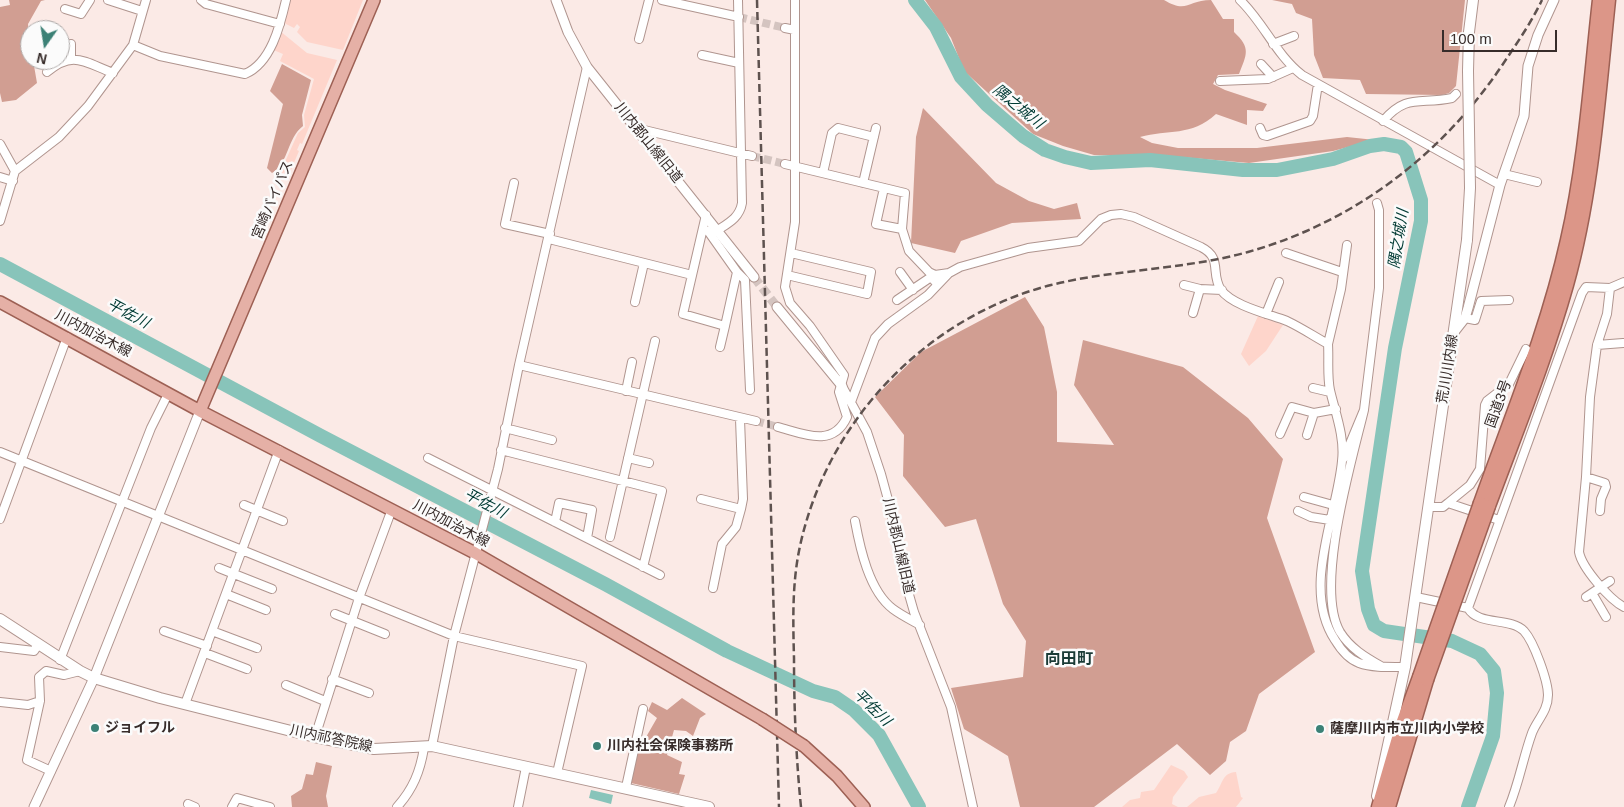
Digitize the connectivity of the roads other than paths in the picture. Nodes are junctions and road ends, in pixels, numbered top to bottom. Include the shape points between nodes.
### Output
1 (90, 0) edge
2 (108, 0) edge
3 (146, 0) edge
4 (201, 0) edge
5 (286, 0) edge
6 (374, 0) edge
7 (556, 0) edge
8 (649, 0) edge
9 (662, 0) edge
10 (738, 0) edge
11 (796, 0) edge
12 (1240, 0) edge
13 (1473, 0) edge
14 (1554, 0) edge
15 (1599, 0) edge
16 (1610, 0) edge
17 (65, 9) dead end
18 (142, 12) junction
19 (739, 17) junction
20 (280, 24) junction
21 (785, 28) tunnel mouth
22 (796, 30) junction
23 (1294, 36) dead end
24 (640, 39) dead end
25 (71, 44) dead end
26 (1273, 44) junction
27 (133, 45) junction
28 (702, 55) dead end
29 (71, 60) junction
30 (739, 63) junction
31 (1261, 64) dead end
32 (588, 67) junction
33 (1293, 68) junction
34 (46, 72) dead end
35 (113, 73) junction
36 (1273, 77) junction
37 (1220, 81) dead end
38 (1318, 84) junction
39 (1456, 94) dead end
40 (1383, 121) junction
41 (636, 128) junction
42 (876, 128) dead end
43 (1260, 128) dead end
44 (874, 137) junction
45 (0, 144) edge
46 (740, 153) junction
47 (752, 156) tunnel mouth
48 (785, 164) tunnel mouth
49 (795, 166) junction
50 (15, 171) junction
51 (823, 173) junction
52 (1504, 174) junction
53 (0, 177) edge
54 (13, 181) junction
55 (863, 182) junction
56 (1537, 182) dead end
57 (514, 184) dead end
58 (1500, 185) junction
59 (884, 188) junction
60 (1377, 203) dead end
61 (706, 215) junction
62 (0, 221) edge
63 (704, 226) junction
64 (902, 229) junction
65 (714, 233) junction
66 (549, 237) junction
67 (1347, 245) dead end
68 (1286, 252) dead end
69 (791, 253) junction
70 (644, 263) junction
71 (737, 272) junction
72 (900, 272) dead end
73 (1342, 272) junction
74 (949, 273) junction
75 (692, 275) junction
76 (787, 275) junction
77 (754, 276) tunnel mouth
78 (933, 276) junction
79 (1279, 282) dead end
80 (1624, 282) edge
81 (938, 285) junction
82 (1184, 285) dead end
83 (1610, 288) junction
84 (1200, 289) junction
85 (913, 290) junction
86 (1222, 290) junction
87 (897, 300) dead end
88 (1510, 300) dead end
89 (0, 302) edge
90 (635, 302) dead end
91 (777, 308) tunnel mouth
92 (1193, 313) dead end
93 (1266, 314) junction
94 (1465, 318) junction
95 (725, 326) junction
96 (1454, 332) junction
97 (66, 337) junction
98 (655, 341) dead end
99 (1623, 343) dead end
100 (1328, 344) junction
101 (1597, 345) junction
102 (720, 347) dead end
103 (1526, 348) dead end
104 (632, 362) dead end
105 (519, 365) junction
106 (842, 386) junction
107 (1313, 388) dead end
108 (750, 390) dead end
109 (626, 391) junction
110 (1330, 392) junction
111 (168, 394) junction
112 (642, 395) junction
113 (851, 402) junction
114 (1336, 409) junction
115 (1364, 410) junction
116 (200, 411) junction
117 (1314, 413) junction
118 (740, 419) junction
119 (756, 421) tunnel mouth
120 (1338, 426) junction
121 (778, 427) tunnel mouth
122 (505, 428) junction
123 (1355, 431) junction
124 (1280, 434) dead end
125 (1307, 435) dead end
126 (552, 440) dead end
127 (279, 450) junction
128 (501, 450) junction
129 (0, 452) edge
130 (428, 458) dead end
131 (628, 458) junction
132 (21, 460) junction
133 (1343, 460) junction
134 (649, 463) dead end
135 (1586, 477) junction
136 (623, 481) junction
137 (491, 490) junction
138 (1304, 496) dead end
139 (701, 499) dead end
140 (123, 502) junction
141 (1448, 503) junction
142 (1485, 504) junction
143 (244, 505) dead end
144 (1333, 505) junction
145 (1429, 507) junction
146 (392, 509) junction
147 (741, 509) junction
148 (256, 510) junction
149 (1298, 511) dead end
150 (1600, 511) dead end
151 (158, 516) junction
152 (0, 519) edge
153 (1330, 520) junction
154 (1499, 520) junction
155 (283, 521) dead end
156 (855, 521) dead end
157 (555, 522) junction
158 (610, 537) dead end
159 (587, 538) junction
160 (242, 550) junction
161 (475, 553) junction
162 (644, 567) junction
163 (219, 568) dead end
164 (234, 573) junction
165 (660, 575) dead end
166 (1610, 581) dead end
167 (1602, 587) junction
168 (713, 588) dead end
169 (272, 589) dead end
170 (226, 594) junction
171 (359, 598) junction
172 (1416, 600) junction
173 (1624, 607) edge
174 (1468, 608) junction
175 (266, 610) dead end
176 (335, 614) dead end
177 (1606, 616) dead end
178 (0, 619) edge
179 (351, 620) junction
180 (920, 625) junction
181 (164, 630) dead end
182 (212, 631) junction
183 (385, 634) dead end
184 (454, 636) junction
185 (38, 645) junction
186 (0, 647) edge
187 (257, 648) dead end
188 (206, 650) junction
189 (60, 660) junction
190 (1405, 664) junction
191 (1383, 667) junction
192 (247, 669) dead end
193 (80, 672) junction
194 (94, 678) junction
195 (332, 679) junction
196 (286, 685) dead end
197 (369, 693) dead end
198 (40, 701) junction
199 (325, 701) junction
200 (0, 702) edge
201 (186, 704) junction
202 (1396, 706) junction
203 (643, 709) dead end
204 (1407, 726) junction
205 (316, 737) junction
206 (428, 747) junction
207 (526, 767) junction
208 (51, 771) junction
209 (557, 773) junction
210 (626, 787) junction
211 (34, 807) edge
212 (232, 807) edge
213 (270, 807) edge
214 (397, 807) edge
215 (518, 807) edge
216 (709, 807) edge
217 (864, 807) edge
218 (973, 807) edge
219 (1377, 807) edge
220 (1389, 807) edge
221 (1510, 807) edge

1 - 17 street via 81,14
2 - 18 street
3 - 18 street
4 - 20 street
5 - 20 street
6 - 116 main road, 宮崎バイパス
7 - 32 street, 川内郡山線旧道 via 568,32
8 - 24 street
9 - 19 street
10 - 19 street
11 - 22 street
12 - 26 street
13 - 96 main road, 荒川川内線, bridge via 1468,71 1470,188 1467,240
14 - 52 street via 1528,66 1524,116
15 - 142 highway, 国道3号 via 1583,147 1568,240 1545,322
16 - 142 highway, 国道3号 via 1593,148 1577,243 1554,326
18 - 27 street
19 - 30 street
20 - 27 street via 261,64 245,74 160,56
21 - 22 street
22 - 49 street
23 - 26 street
25 - 29 street
26 - 33 street
27 - 35 street
28 - 30 street
29 - 34 street via 60,61
29 - 35 street
30 - 46 street
31 - 36 street
32 - 41 street, 川内郡山線旧道
32 - 66 street
33 - 36 street
33 - 38 street
35 - 50 street via 59,137
36 - 37 street via 1256,81
38 - 40 street
38 - 43 street via 1310,121 1267,136
39 - 40 street via 1444,100 1414,101 1397,106
40 - 58 street
41 - 46 street
41 - 61 street, 川内郡山線旧道
42 - 44 street
44 - 51 street via 838,128 832,133
44 - 55 street
45 - 50 street
46 - 47 street
46 - 65 street via 741,212
48 - 49 street
49 - 51 street
49 - 69 street via 796,222
50 - 54 street
51 - 55 street
52 - 56 street
52 - 58 street
53 - 54 street
54 - 62 street
55 - 59 street
57 - 66 street via 505,224
58 - 94 street
59 - 64 street via 905,193
59 - 64 street via 876,224
60 - 115 street via 1380,210 1379,288
61 - 63 street
61 - 65 street, 川内郡山線旧道
63 - 65 street
63 - 75 street
64 - 78 street via 909,251
65 - 71 street
65 - 77 street, 川内郡山線旧道
66 - 70 street
66 - 105 street
67 - 73 street
68 - 73 street
69 - 76 street
69 - 76 street via 871,272 866,294
70 - 75 street
70 - 90 street
71 - 95 street
71 - 108 street via 745,280
72 - 85 street
73 - 100 street
74 - 78 street
74 - 81 street
74 - 86 street via 1028,248 1079,241 1101,219 1121,214 1210,251
75 - 95 street via 683,314
76 - 106 street via 785,287 790,303 844,375
78 - 81 street
78 - 85 street
79 - 93 street
80 - 83 street
81 - 113 street via 875,338
82 - 84 street
83 - 101 street via 1607,314
83 - 154 street via 1586,287 1582,293
84 - 86 street
84 - 92 street
85 - 87 street
86 - 93 street via 1244,306
88 - 94 street via 1481,302 1475,320
89 - 97 main road, 川内加治木線
91 - 106 street, 川内郡山線旧道
93 - 100 street
94 - 96 street
95 - 102 street
96 - 145 main road, 荒川川内線
97 - 111 main road, 川内加治木線
97 - 132 street
98 - 112 street
99 - 101 street
100 - 110 street
101 - 135 street via 1590,397
103 - 141 street via 1509,384 1487,400 1484,406 1478,476
104 - 109 street
105 - 109 street
105 - 122 street
106 - 113 street, 川内郡山線旧道
106 - 121 street via 839,392 847,416 833,434 817,437
107 - 110 street
109 - 112 street
110 - 114 street
111 - 116 main road, 川内加治木線
111 - 140 street
112 - 118 street
112 - 131 street
113 - 180 street, 川内郡山線旧道 via 867,432 881,474 897,553
114 - 117 street
114 - 120 street
115 - 123 street
115 - 191 street via 1340,512 1332,595 1339,630 1348,643
116 - 127 main road, 川内加治木線
116 - 151 street
117 - 124 street via 1292,407
117 - 125 street
118 - 119 street
118 - 147 street
120 - 123 street
120 - 133 street
122 - 126 street
122 - 128 street
123 - 133 street
127 - 146 main road, 川内加治木線
127 - 148 street
128 - 136 street
128 - 137 street
129 - 132 street
130 - 137 street
131 - 134 street
131 - 136 street
132 - 140 street
132 - 152 street
133 - 144 street
135 - 150 street via 1604,483 1606,487
135 - 167 street via 1580,559
136 - 158 street
136 - 162 street via 662,491
137 - 157 street
137 - 161 street
138 - 144 street
139 - 147 street
140 - 151 street
140 - 189 street
141 - 145 street via 1443,507
141 - 154 street
142 - 204 highway, 国道3号, bridge
143 - 148 street
144 - 153 street
145 - 172 main road, 荒川川内線
146 - 161 main road, 川内加治木線
146 - 171 street
147 - 168 street via 736,527 722,544
148 - 155 street
148 - 160 street
149 - 153 street
151 - 160 street
151 - 194 street
153 - 191 street via 1324,547 1321,595 1324,617 1341,650 1367,665
154 - 174 street
156 - 180 street via 862,556 877,588 891,608
157 - 159 street
157 - 159 street via 560,503 592,510
159 - 162 street
160 - 164 street
160 - 171 street
161 - 184 street
161 - 217 main road, 川内加治木線, bridge via 804,746
162 - 165 street
163 - 164 street
164 - 169 street
164 - 170 street
166 - 167 street
167 - 173 street
167 - 177 street via 1589,595
170 - 175 street
170 - 182 street
171 - 179 street
171 - 184 street
172 - 174 street
172 - 190 main road, 荒川川内線
174 - 221 street via 1474,614 1524,631 1548,690 1544,715 1532,732
176 - 179 street
178 - 185 main road, 川内祁答院線
179 - 183 street
179 - 195 street
180 - 218 street, 川内郡山線旧道 via 951,706
181 - 188 street
182 - 187 street
182 - 188 street
184 - 206 street
184 - 209 street via 582,666
185 - 186 street via 34,651
185 - 189 main road, 川内祁答院線
188 - 192 street
188 - 201 street
189 - 193 main road, 川内祁答院線
190 - 191 street
190 - 202 main road, 荒川川内線
193 - 194 main road, 川内祁答院線
193 - 198 street via 64,675 46,671 39,677
194 - 201 main road, 川内祁答院線
194 - 208 street
195 - 197 street
195 - 199 street
196 - 199 street
198 - 200 street via 28,705
198 - 208 street via 27,760
199 - 205 street
201 - 205 main road, 川内祁答院線
202 - 204 main road
202 - 219 main road, 荒川川内線 via 1380,775
203 - 210 street
204 - 219 highway, 国道3号
204 - 220 highway, 国道3号
205 - 206 main road, 川内祁答院線 via 374,749
206 - 207 main road, 川内祁答院線
206 - 214 street via 415,782
207 - 209 main road, 川内祁答院線
207 - 215 street
208 - 211 street
209 - 210 main road, 川内祁答院線
210 - 216 main road, 川内祁答院線
212 - 213 street via 237,798

